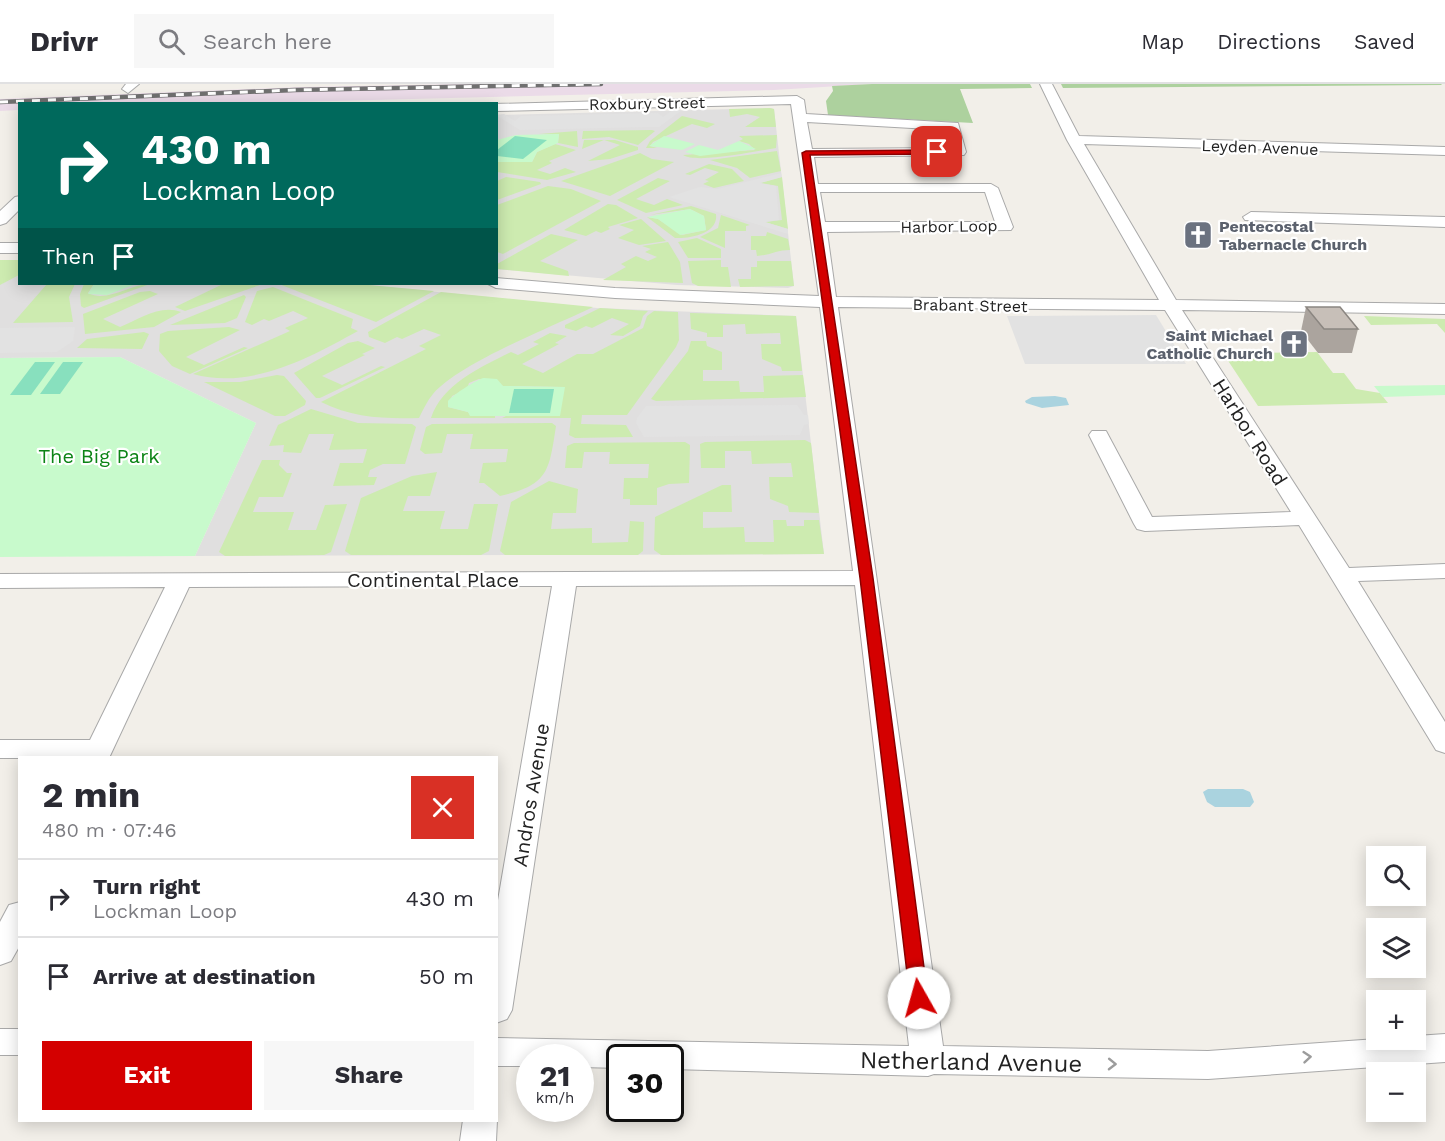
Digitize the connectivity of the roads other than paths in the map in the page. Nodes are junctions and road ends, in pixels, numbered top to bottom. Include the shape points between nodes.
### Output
1 (1049, 91) edge
2 (498, 107) edge
3 (799, 109) junction
4 (1074, 140) junction
5 (1445, 151) edge
6 (806, 153) junction
7 (811, 188) junction
8 (18, 202) edge
9 (1251, 217) dead end
10 (0, 220) edge
11 (1445, 222) edge
12 (818, 227) junction
13 (0, 248) edge
14 (18, 248) edge
15 (498, 283) edge
16 (828, 303) junction
17 (1170, 304) junction
18 (1445, 309) edge
19 (1099, 435) dead end
20 (1305, 518) junction
21 (1445, 572) edge
22 (1342, 575) junction
23 (866, 578) junction
24 (180, 580) junction
25 (565, 580) junction
26 (0, 581) edge
27 (1445, 744) edge
28 (0, 749) edge
29 (97, 753) edge
30 (18, 917) edge
31 (0, 953) edge
32 (498, 998) edge
33 (0, 1042) edge
34 (18, 1042) edge
35 (1445, 1048) edge
36 (498, 1052) edge
37 (928, 1062) junction
38 (480, 1122) edge
39 (478, 1141) edge

1 - 4 street, Harbor Road
2 - 3 street, Roxbury Street
3 - 6 street
3 - 6 street, Roxbury Street via 953,126 959,152
4 - 5 street, Leyden Avenue
4 - 17 street, Harbor Road
6 - 7 street
7 - 12 street
7 - 12 street, Harbor Loop via 991,188 1005,227
8 - 10 street
9 - 11 street
12 - 16 street
13 - 14 street
15 - 16 street, Brabant Street via 638,296
16 - 17 street, Brabant Street
16 - 23 street
17 - 18 street, Brabant Street
17 - 20 street, Harbor Road
19 - 20 street via 1145,524
20 - 22 street, Harbor Road
21 - 22 street
22 - 27 street, Harbor Road
23 - 25 street, Continental Place
23 - 37 street
24 - 25 street, Continental Place
24 - 26 street, Continental Place
24 - 29 street
25 - 32 street, Andros Avenue
28 - 29 street
30 - 31 street
33 - 34 street
37 -> 35 street, Netherland Avenue via 1209,1065
36 - 37 street, Netherland Avenue
38 - 39 street

